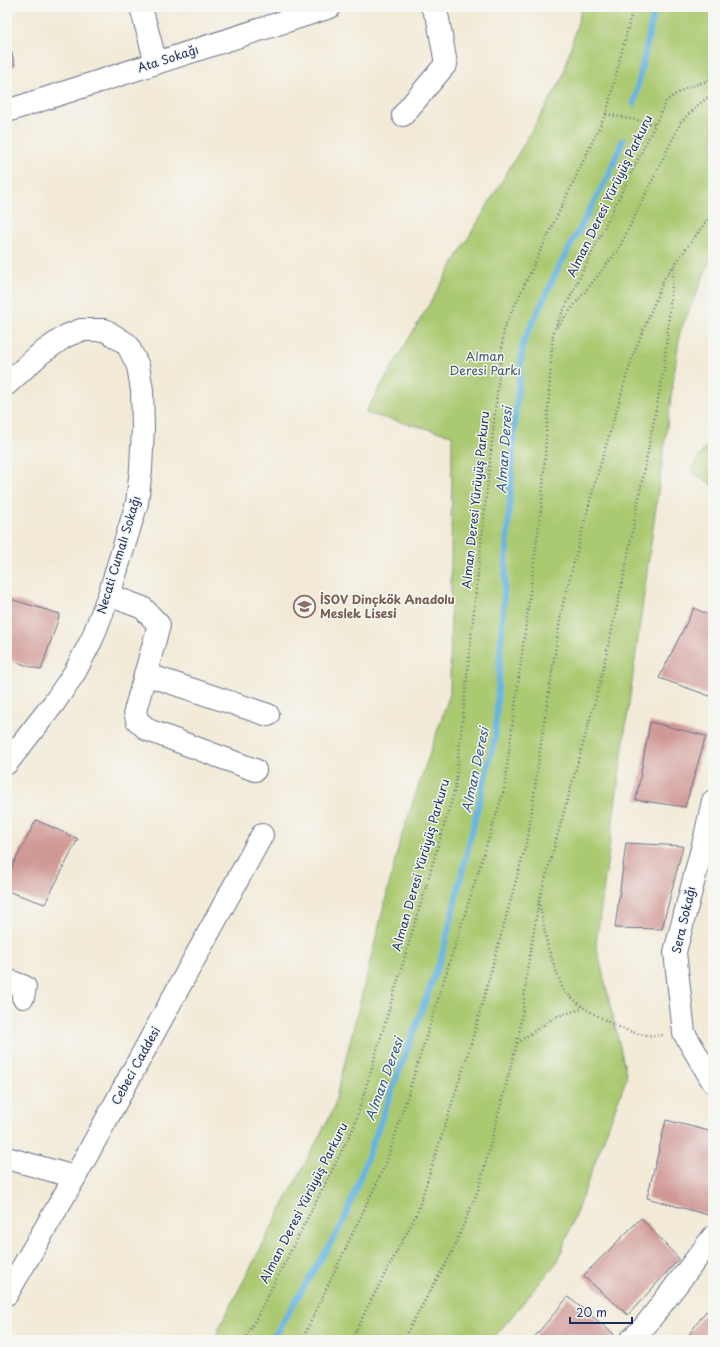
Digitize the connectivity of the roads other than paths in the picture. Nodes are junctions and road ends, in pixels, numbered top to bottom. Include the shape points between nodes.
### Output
1 (141, 7) edge
2 (330, 7) edge
3 (432, 7) edge
4 (156, 63) junction
5 (7, 111) edge
6 (403, 115) dead end
7 (7, 384) edge
8 (109, 595) junction
9 (145, 674) junction
10 (268, 715) dead end
11 (7, 763) edge
12 (255, 770) dead end
13 (713, 801) edge
14 (262, 835) dead end
15 (7, 980) edge
16 (23, 997) dead end
17 (713, 1082) edge
18 (7, 1158) edge
19 (76, 1177) junction
20 (713, 1237) edge
21 (7, 1294) edge
22 (631, 1340) edge

1 - 4 street
2 - 4 street, Ata Sokağı
3 - 6 street via 438,19 446,64
4 - 5 street, Ata Sokağı
7 - 8 street, Necati Cumalı Sokağı via 40,354 66,336 81,330 106,330 127,344 138,366 142,390 143,427 137,503
8 - 9 street via 143,608 159,625
8 - 11 street, Necati Cumalı Sokağı via 92,640 75,672
9 - 10 street
9 - 12 street via 135,711 137,720 148,730
13 - 17 street, Sera Sokağı via 675,952 684,1032
14 - 19 street, Cebeci Caddesi
15 - 16 street via 25,987
18 - 19 street
19 - 21 street, Cebeci Caddesi
20 - 22 street via 645,1326

